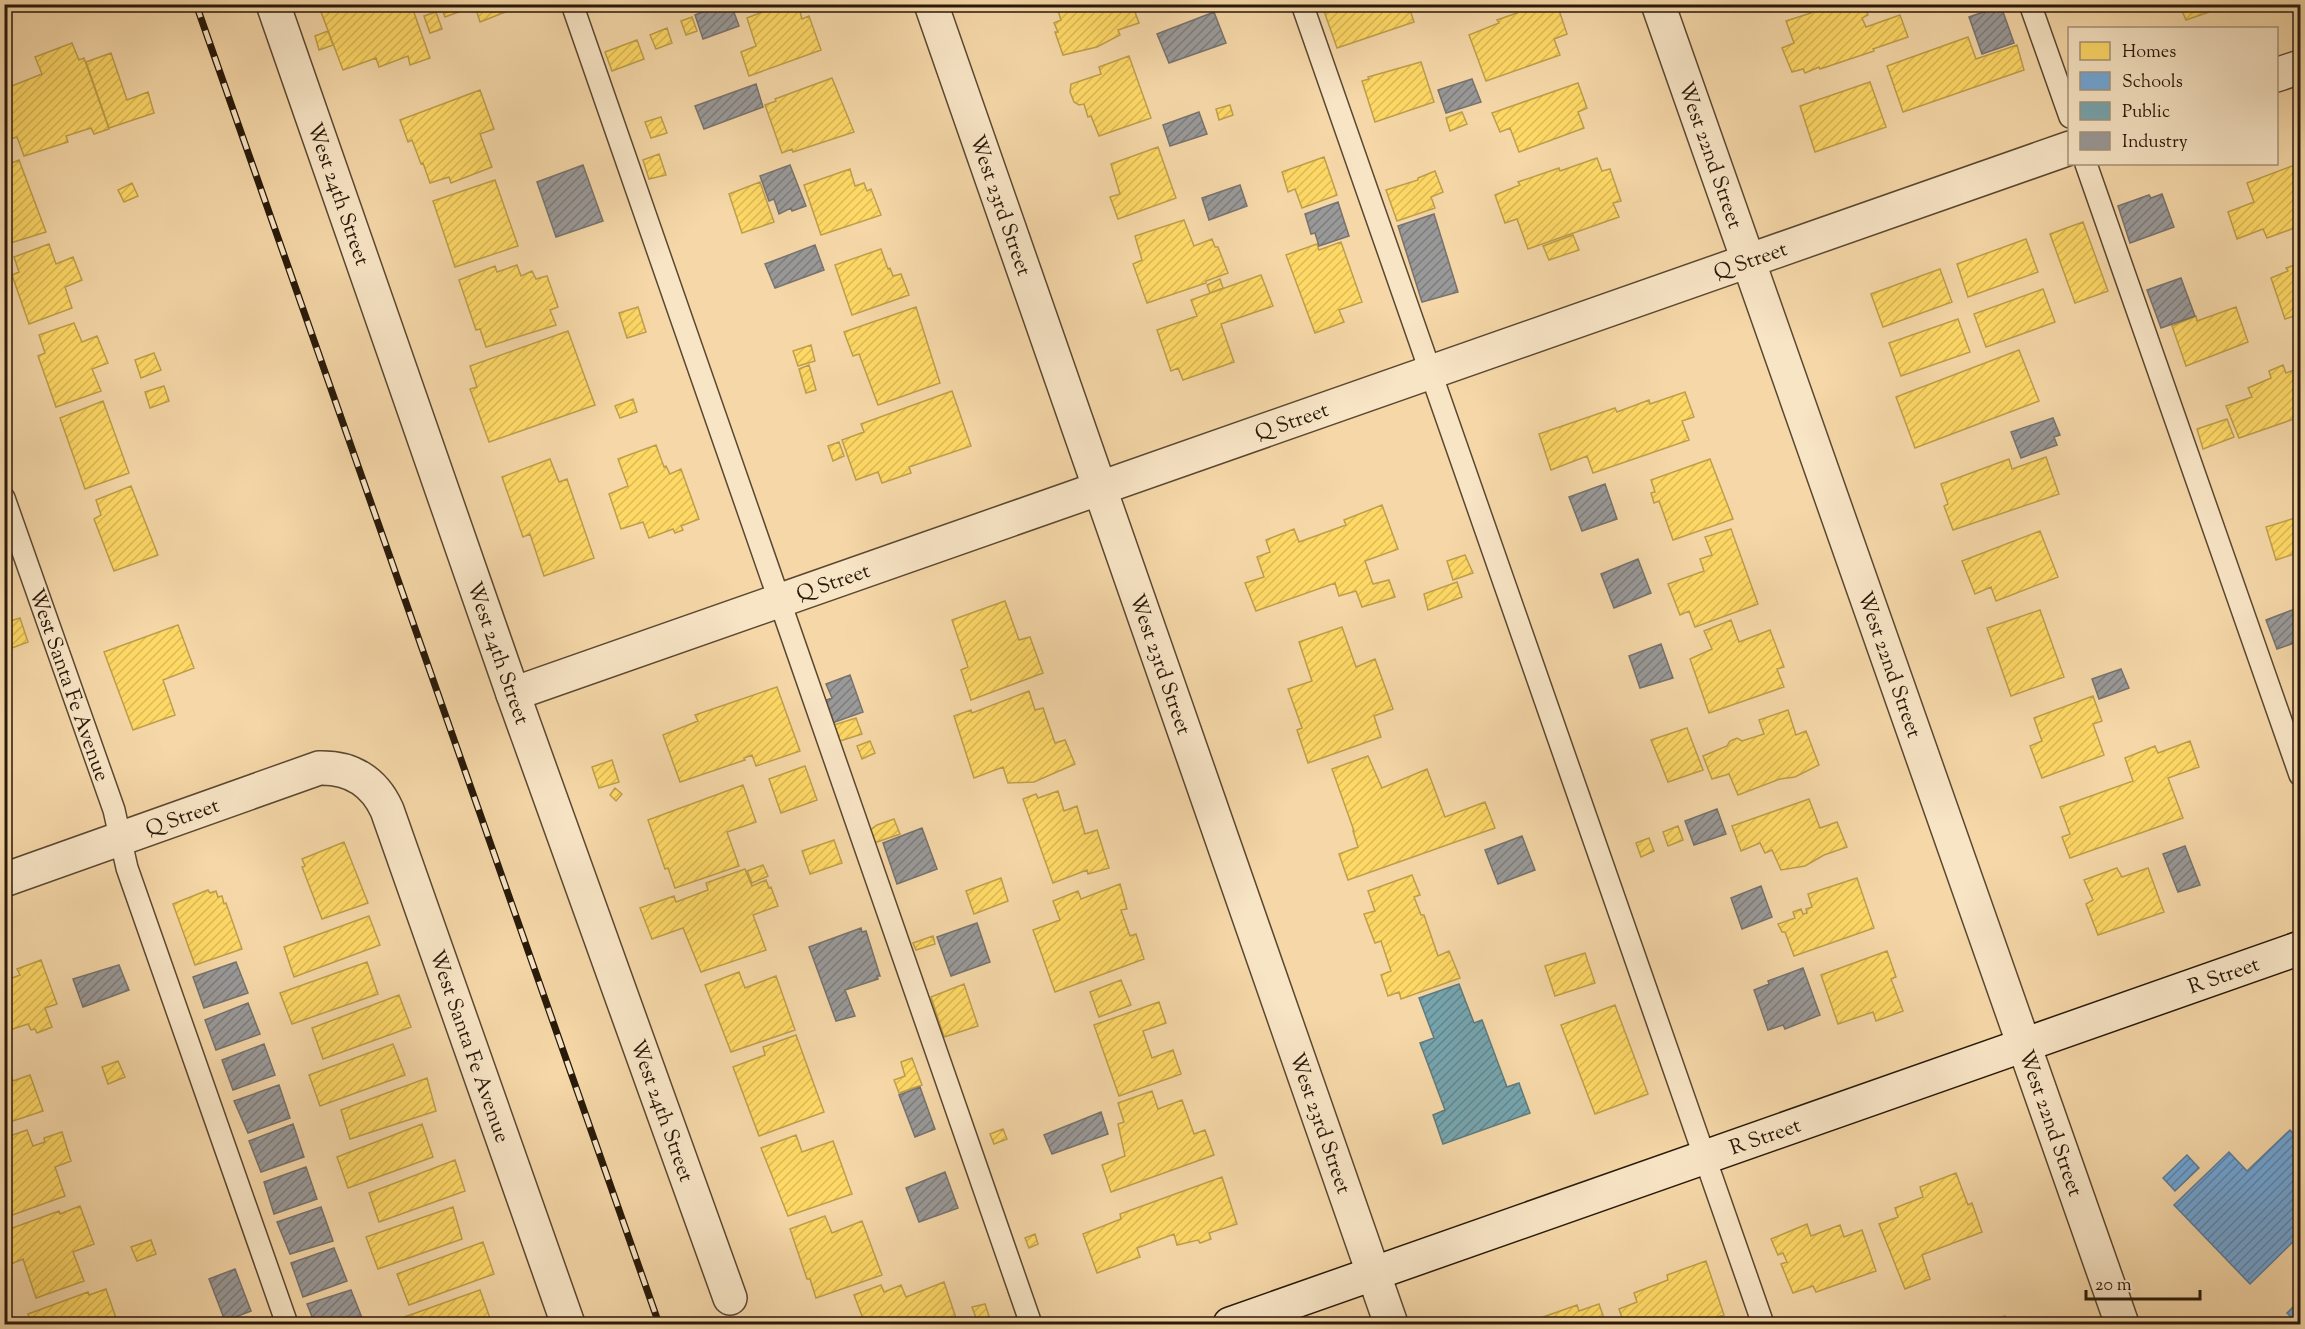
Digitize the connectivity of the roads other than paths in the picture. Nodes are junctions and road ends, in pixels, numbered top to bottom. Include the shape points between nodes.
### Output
1 (273, 4) edge
2 (572, 4) edge
3 (931, 4) edge
4 (1302, 4) edge
5 (1658, 4) edge
6 (2030, 4) edge
7 (2301, 67) edge
8 (2278, 75) edge
9 (2068, 111) edge
10 (2068, 149) edge
11 (2086, 165) edge
12 (1748, 260) junction
13 (1431, 372) junction
14 (1100, 488) junction
15 (4, 498) edge
16 (779, 601) junction
17 (513, 694) junction
18 (2301, 775) edge
19 (360, 777) joint
20 (120, 839) junction
21 (4, 880) edge
22 (2301, 948) edge
23 (2024, 1045) junction
24 (1705, 1157) junction
25 (1373, 1273) junction
26 (730, 1298) dead end
27 (287, 1324) edge
28 (568, 1324) edge
29 (1031, 1324) edge
30 (1230, 1324) edge
31 (1391, 1324) edge
32 (1763, 1324) edge
33 (2122, 1324) edge

1 - 17 street, West 24th Street
2 - 16 lane
3 - 14 street, West 23rd Street
4 - 13 lane
5 - 12 street, West 22nd Street
6 - 9 lane
7 - 8 street
10 - 12 street, Q Street
11 - 18 lane
12 - 13 street, Q Street
12 - 23 street, West 22nd Street
13 - 14 street, Q Street
13 - 24 lane
14 - 16 street, Q Street
14 - 25 street, West 23rd Street
15 - 20 lane, West Santa Fe Avenue via 114,810
16 - 17 street, Q Street
16 - 29 lane
17 - 26 street, West 24th Street
19 - 20 street, Q Street via 341,769 320,768
19 - 28 street, West Santa Fe Avenue via 376,791 387,810
20 - 21 street, Q Street
20 - 27 lane, West Santa Fe Avenue
22 - 23 street, R Street
23 - 24 street, R Street
23 - 33 street, West 22nd Street
24 - 25 street, R Street
24 - 32 lane
25 - 30 street, R Street
25 - 31 street, West 23rd Street

